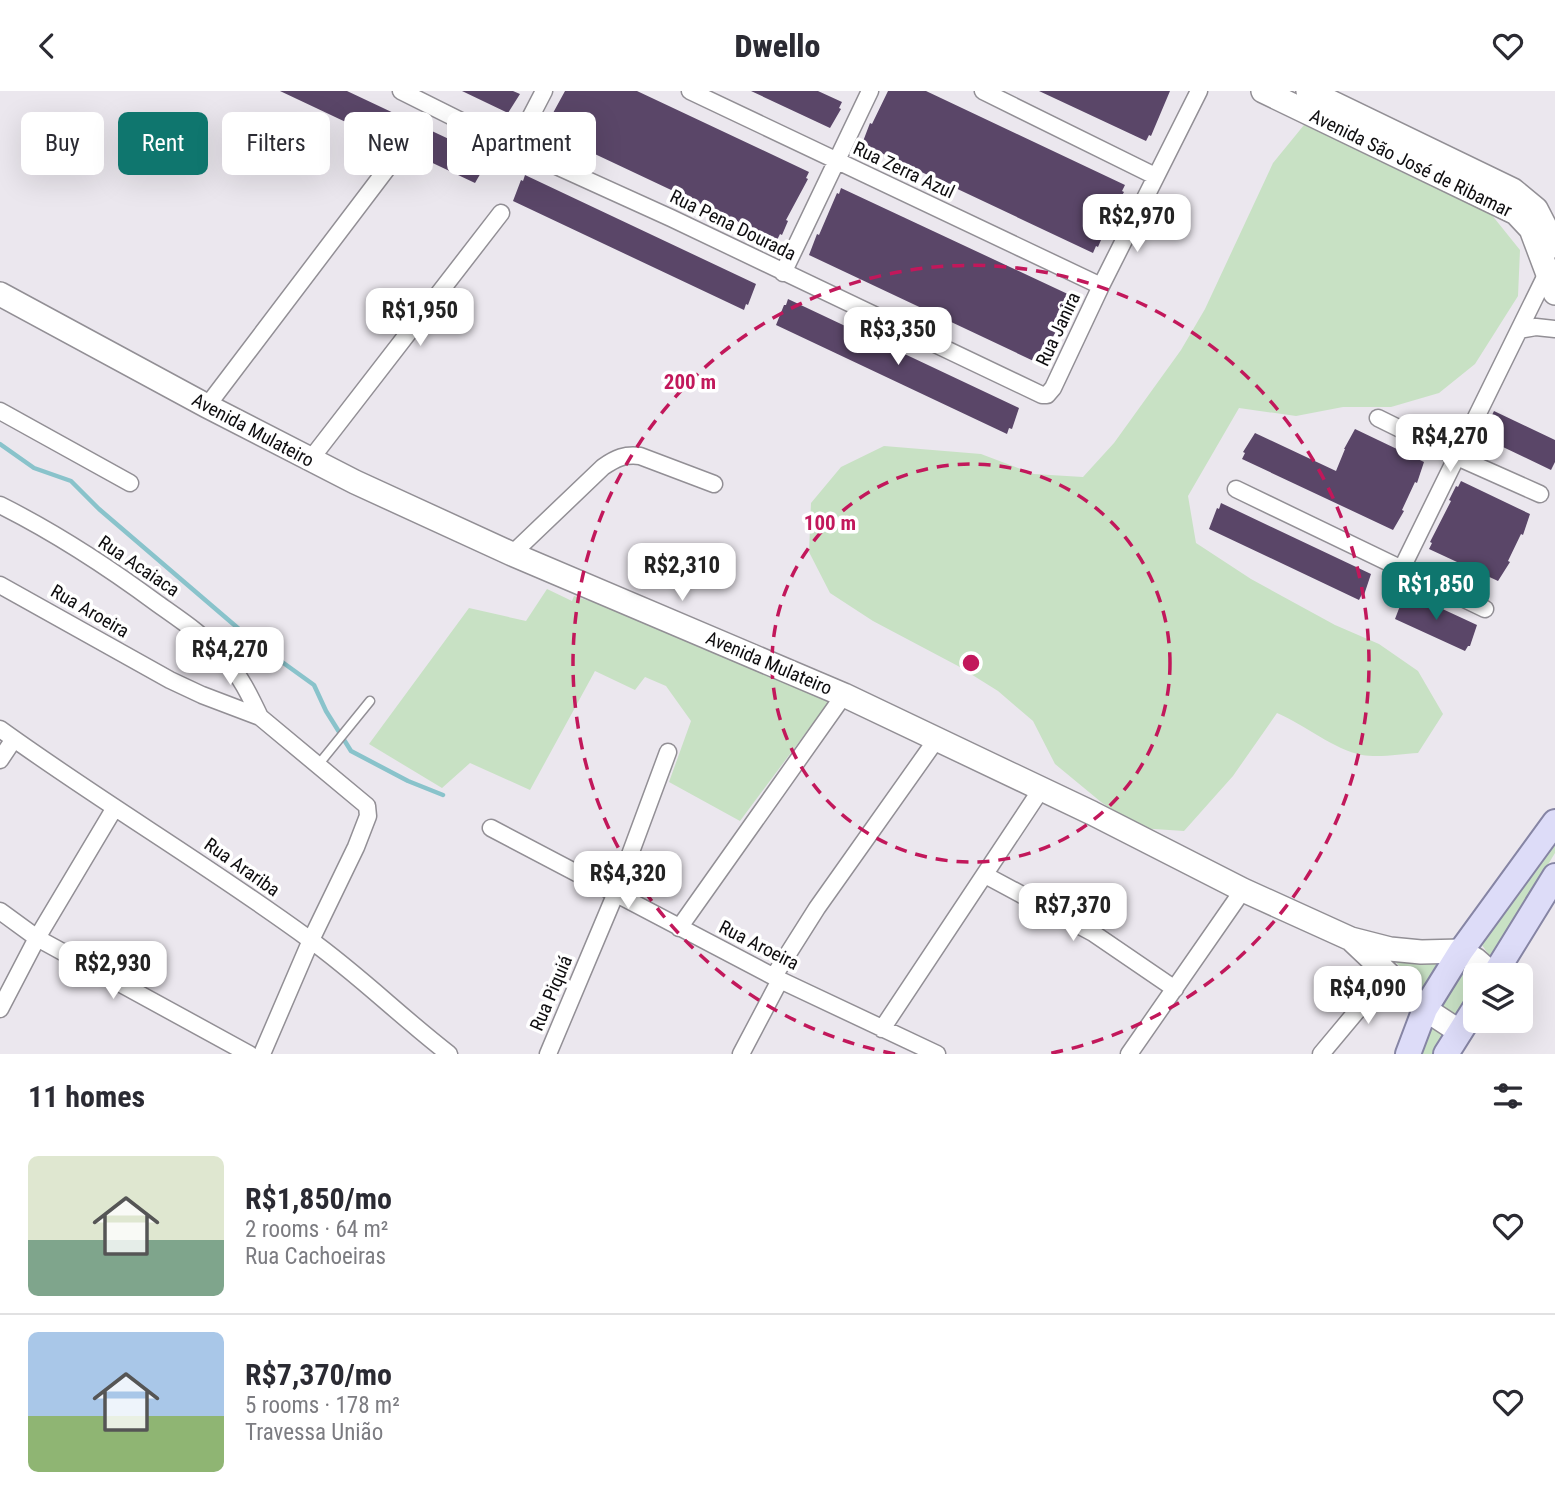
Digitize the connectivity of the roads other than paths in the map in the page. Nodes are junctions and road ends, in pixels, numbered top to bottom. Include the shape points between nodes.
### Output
1 (401, 91) edge
2 (544, 91) edge
3 (690, 91) edge
4 (870, 91) edge
5 (983, 91) edge
6 (1199, 91) edge
7 (1263, 91) edge
8 (1308, 91) edge
9 (533, 112) edge
10 (447, 114) edge
11 (837, 161) junction
12 (382, 175) edge
13 (575, 175) edge
14 (1155, 176) junction
15 (501, 212) dead end
16 (1555, 246) edge
17 (783, 273) junction
18 (1551, 282) edge
19 (1101, 286) junction
20 (0, 294) edge
21 (1555, 329) edge
22 (1519, 330) junction
23 (1047, 395) joint
24 (207, 406) junction
25 (0, 411) edge
26 (1378, 418) dead end
27 (1457, 457) junction
28 (310, 460) junction
29 (130, 483) dead end
30 (714, 484) dead end
31 (1236, 488) dead end
32 (1540, 493) dead end
33 (0, 505) edge
34 (512, 554) junction
35 (1402, 568) junction
36 (0, 585) edge
37 (1485, 609) dead end
38 (844, 695) junction
39 (370, 702) dead end
40 (260, 717) junction
41 (0, 729) edge
42 (15, 739) junction
43 (936, 740) junction
44 (668, 752) dead end
45 (0, 760) edge
46 (318, 765) junction
47 (1042, 788) junction
48 (114, 809) junction
49 (1555, 822) edge
50 (491, 828) dead end
51 (985, 875) junction
52 (1555, 876) edge
53 (1243, 890) junction
54 (615, 895) junction
55 (0, 911) edge
56 (679, 928) junction
57 (37, 938) junction
58 (1351, 939) junction
59 (311, 940) junction
60 (1461, 951) junction
61 (1480, 963) edge
62 (1501, 963) edge
63 (1387, 975) junction
64 (777, 978) junction
65 (1175, 989) junction
66 (0, 1009) edge
67 (1425, 1010) junction
68 (1463, 1027) edge
69 (882, 1029) junction
70 (1460, 1032) junction
71 (909, 1048) edge
72 (249, 1054) edge
73 (262, 1054) edge
74 (449, 1054) edge
75 (548, 1054) edge
76 (741, 1054) edge
77 (937, 1054) edge
78 (1129, 1054) edge
79 (1321, 1054) edge
80 (1408, 1054) edge
81 (1446, 1054) edge

1 - 10 street, Rua Pena Dourada
2 - 9 street
3 - 11 street, Rua Zerra Azul
4 - 11 street
5 - 14 street
6 - 14 street, Rua Janira
7 - 18 street, Avenida São José de Ribamar via 1516,213 1531,229
8 - 16 street, Avenida São José de Ribamar via 1513,190 1542,217
11 - 17 street
11 - 19 street, Rua Zerra Azul
12 - 24 street
13 - 17 street, Rua Pena Dourada
14 - 19 street, Rua Janira
15 - 28 street
17 - 23 street, Rua Pena Dourada via 1036,394
18 - 22 street
19 - 23 street, Rua Janira
20 - 24 street, Avenida Mulateiro
21 - 22 street
22 - 27 street
24 - 28 street, Avenida Mulateiro
25 - 29 street
26 - 27 street
27 - 32 street
27 - 35 street
28 - 34 street, Avenida Mulateiro
30 - 34 street via 640,456 615,459
31 - 35 street
33 - 40 street, Rua Acaiaca via 125,579 201,635 247,688
34 - 38 street, Avenida Mulateiro
35 - 37 street
36 - 40 street, Rua Aroeira via 161,675
38 - 43 street, Avenida Mulateiro
38 - 56 street
39 - 46 lane
40 - 46 street, Rua Aroeira
41 - 42 street, Rua Arariba
42 - 45 street
42 - 48 street, Rua Arariba
43 - 47 street, Avenida Mulateiro
43 - 64 street via 817,908
44 - 54 street, Rua Piquiá
46 - 59 street, Rua Aroeira via 367,806 368,816
47 - 51 street
47 - 53 street, Avenida Mulateiro
48 - 57 street
48 - 59 street, Rua Arariba
49 - 60 main road
50 - 54 street, Rua Aroeira
51 - 65 street via 1093,933
51 - 69 street
52 - 62 main road
53 - 58 street, Avenida Mulateiro
53 - 65 street
54 - 56 street, Rua Aroeira
54 - 75 street, Rua Piquiá
55 - 57 street
56 - 64 street, Rua Aroeira
57 - 66 street
57 - 72 street
58 - 60 street, Avenida Mulateiro via 1390,949
58 - 63 street, Avenida Mulateiro
59 - 73 street
59 - 74 street, Rua Arariba
60 - 61 street
60 - 67 main road
63 - 67 street, Avenida Mulateiro
63 - 79 street
64 - 69 street, Rua Aroeira
64 - 76 street
65 - 78 street
67 - 70 street, Avenida Mulateiro
67 - 80 main road
68 - 70 main road
69 - 71 street, Rua Aroeira
70 - 81 main road
71 - 77 street, Rua Aroeira

